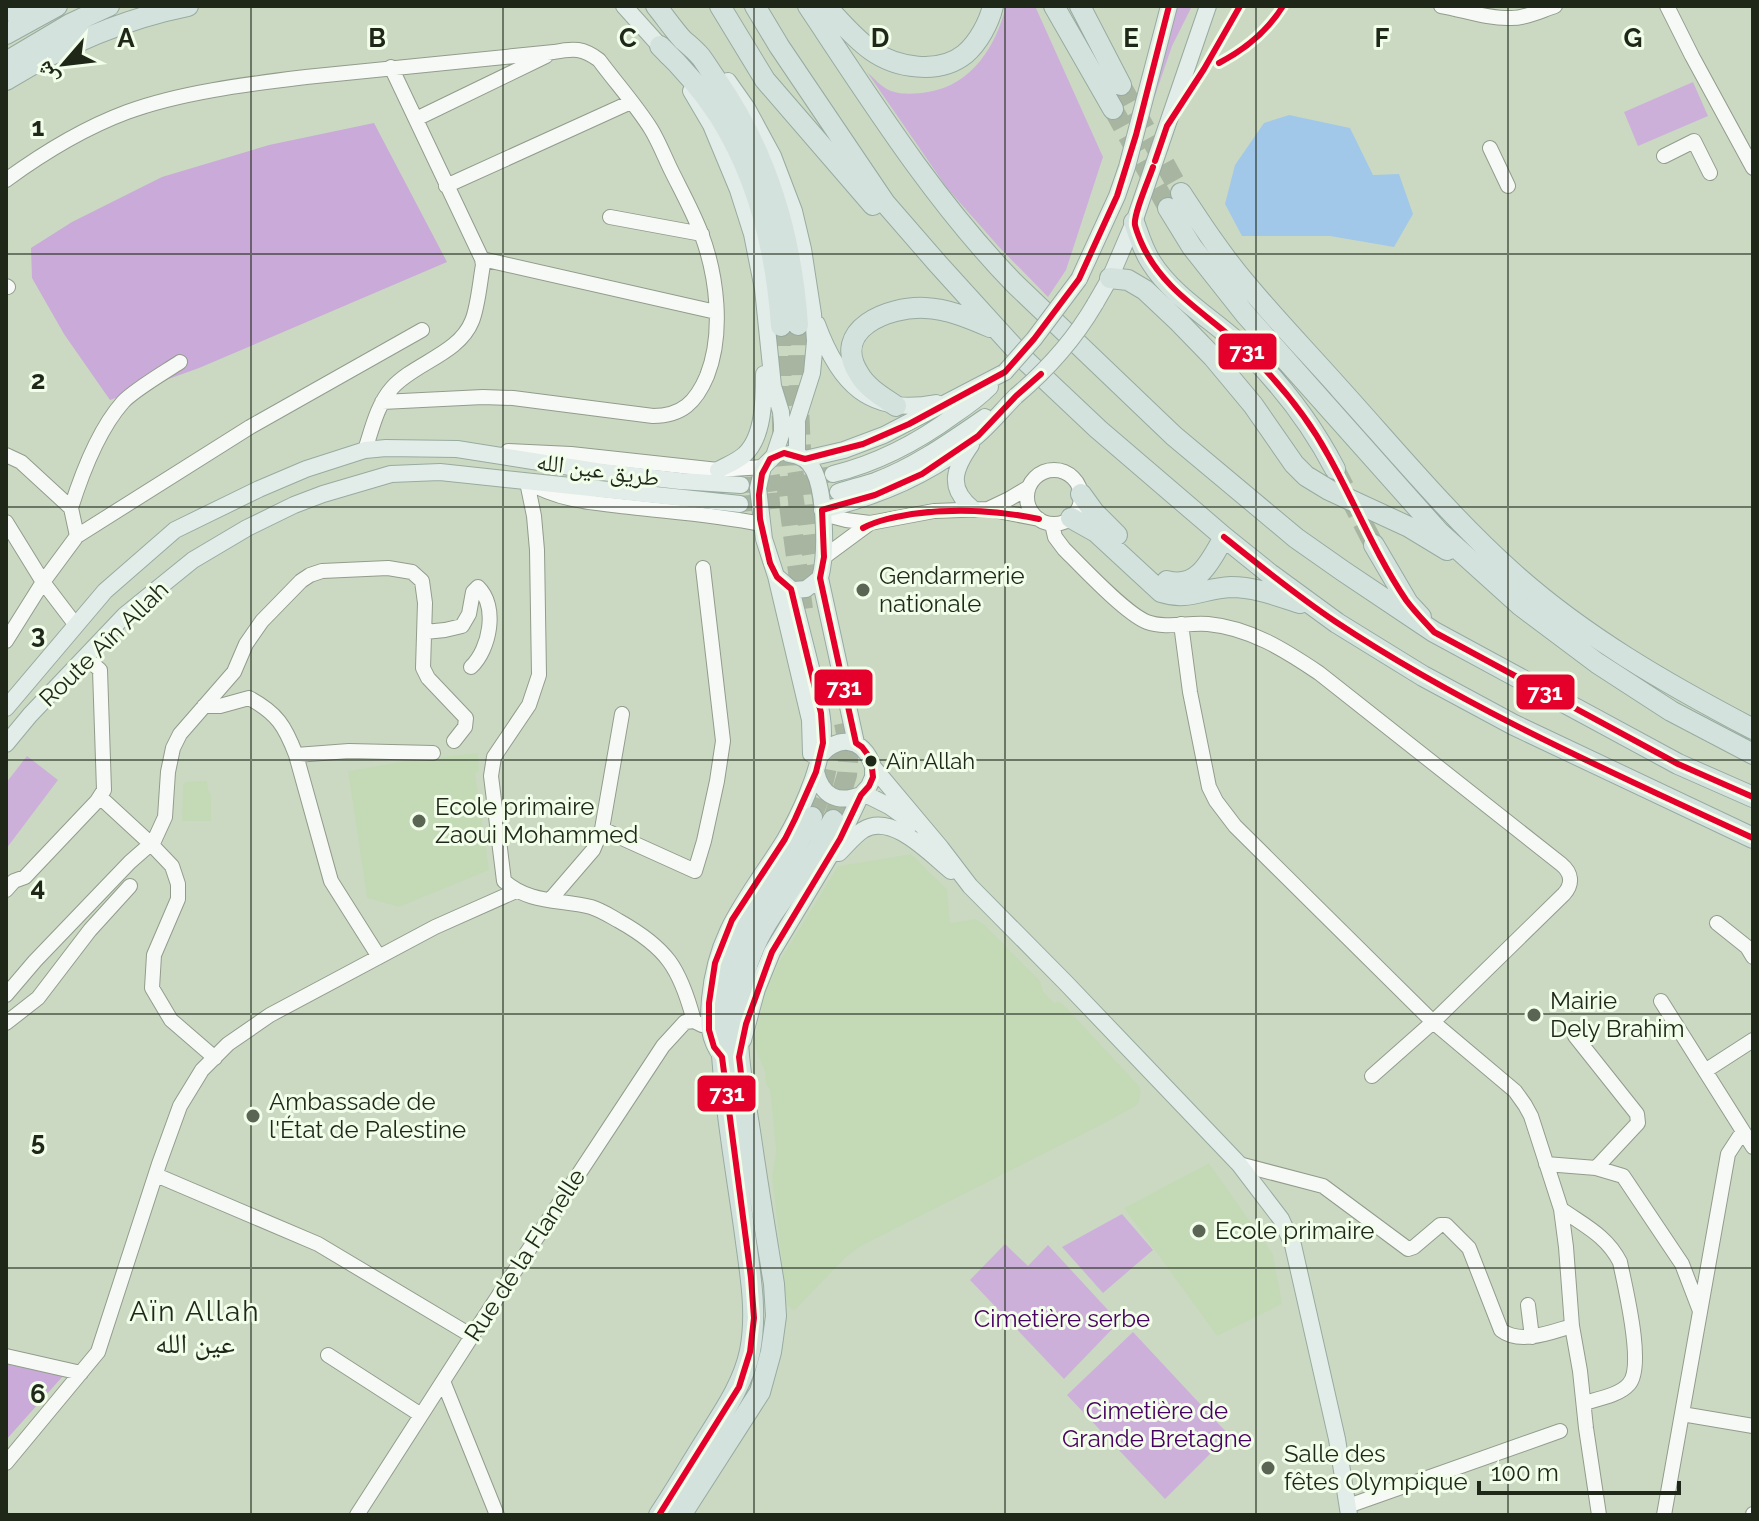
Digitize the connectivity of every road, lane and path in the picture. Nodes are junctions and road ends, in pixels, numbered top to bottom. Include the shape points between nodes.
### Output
1 (28, 6) edge
2 (57, 6) edge
3 (109, 6) edge
4 (188, 6) edge
5 (624, 6) edge
6 (642, 6) edge
7 (656, 6) edge
8 (720, 6) edge
9 (755, 6) edge
10 (808, 6) edge
11 (826, 6) edge
12 (993, 6) edge
13 (1054, 6) edge
14 (1080, 6) edge
15 (1169, 6) edge
16 (1208, 6) edge
17 (1441, 6) edge
18 (1555, 6) edge
19 (1667, 6) edge
20 (1472, 9) edge
21 (6, 11) edge
22 (6, 34) edge
23 (681, 37) junction
24 (660, 46) joint
25 (554, 52) junction
26 (6, 62) edge
27 (391, 67) junction
28 (6, 80) edge
29 (1121, 85) tunnel mouth
30 (631, 102) junction
31 (1113, 109) tunnel mouth
32 (416, 119) junction
33 (1490, 148) dead end
34 (1664, 156) dead end
35 (1753, 168) edge
36 (1710, 173) dead end
37 (6, 180) edge
38 (446, 186) junction
39 (1508, 186) dead end
40 (610, 217) dead end
41 (1134, 222) junction
42 (702, 234) junction
43 (482, 259) junction
44 (938, 264) junction
45 (1110, 278) junction
46 (716, 312) junction
47 (790, 325) junction
48 (422, 330) dead end
49 (997, 331) junction
50 (180, 362) dead end
51 (1005, 372) junction
52 (1016, 396) junction
53 (950, 401) junction
54 (382, 402) junction
55 (896, 406) junction
56 (978, 436) junction
57 (457, 449) junction
58 (365, 450) junction
59 (6, 455) edge
60 (801, 456) junction
61 (768, 461) junction
62 (1335, 469) tunnel mouth
63 (718, 470) junction
64 (833, 474) tunnel mouth
65 (527, 482) junction
66 (741, 485) tunnel mouth
67 (1029, 487) junction
68 (838, 492) tunnel mouth
69 (1081, 494) junction
70 (740, 504) tunnel mouth
71 (71, 508) junction
72 (980, 509) junction
73 (822, 512) junction
74 (1054, 520) junction
75 (6, 522) edge
76 (870, 523) junction
77 (761, 524) junction
78 (77, 536) junction
79 (1224, 537) junction
80 (1374, 545) tunnel mouth
81 (824, 557) junction
82 (703, 568) dead end
83 (1485, 574) junction
84 (776, 576) junction
85 (820, 578) junction
86 (43, 582) junction
87 (791, 589) junction
88 (1313, 606) junction
89 (75, 624) junction
90 (1181, 624) junction
91 (425, 632) junction
92 (1434, 632) junction
93 (6, 641) edge
94 (86, 658) junction
95 (471, 667) dead end
96 (221, 688) junction
97 (249, 698) junction
98 (204, 706) junction
99 (6, 708) edge
100 (622, 714) dead end
101 (1753, 729) edge
102 (454, 741) dead end
103 (856, 743) junction
104 (6, 744) edge
105 (433, 753) dead end
106 (1753, 754) edge
107 (296, 755) junction
108 (817, 765) junction
109 (873, 767) junction
110 (862, 794) junction
111 (100, 797) junction
112 (1753, 797) edge
113 (816, 813) junction
114 (602, 829) junction
115 (1753, 838) edge
116 (151, 844) junction
117 (941, 848) junction
118 (814, 881) junction
119 (130, 886) dead end
120 (970, 886) junction
121 (6, 890) edge
122 (516, 891) junction
123 (550, 900) junction
124 (1717, 923) dead end
125 (379, 957) junction
126 (1753, 957) edge
127 (6, 995) edge
128 (1661, 1001) dead end
129 (1433, 1022) junction
130 (6, 1023) edge
131 (702, 1025) junction
132 (1575, 1036) dead end
133 (1753, 1040) edge
134 (731, 1057) junction
135 (215, 1058) junction
136 (1705, 1071) junction
137 (1372, 1076) dead end
138 (1743, 1131) junction
139 (1753, 1147) edge
140 (1239, 1164) junction
141 (1546, 1164) junction
142 (1596, 1168) junction
143 (156, 1175) junction
144 (1561, 1209) junction
145 (1528, 1305) dead end
146 (1700, 1311) junction
147 (1572, 1326) junction
148 (472, 1336) junction
149 (1532, 1337) junction
150 (328, 1355) dead end
151 (6, 1356) edge
152 (81, 1373) junction
153 (443, 1381) junction
154 (1584, 1403) junction
155 (1682, 1414) junction
156 (421, 1415) junction
157 (1753, 1426) edge
158 (1560, 1431) dead end
159 (6, 1463) edge
160 (1348, 1510) edge
161 (357, 1515) edge
162 (497, 1515) edge
163 (659, 1515) edge
164 (681, 1515) edge
165 (1599, 1515) edge
166 (1664, 1515) edge

1 - 21 highway
2 - 22 highway
3 - 26 highway
4 - 28 highway via 103,31
5 - 24 main road
6 - 23 highway
7 - 23 highway
8 - 44 highway via 782,101 903,238
9 - 44 highway via 885,203
10 - 92 highway via 883,119 1015,284 1248,499
11 - 12 highway via 872,51 920,67 965,54
13 - 31 highway
14 - 29 highway
15 - 51 main road, bridge via 1117,196 1079,279
16 - 41 main road
17 - 20 street
18 - 20 street via 1512,18
19 - 35 street
23 - 47 highway via 733,106 768,177 795,285
24 - 47 highway via 720,117 751,183
25 - 27 street
25 - 30 street via 588,52
25 - 32 street
27 - 32 street
27 - 37 street via 244,85 183,103 131,110 35,159
30 - 38 street
30 - 42 street via 650,128
32 - 38 street
33 - 39 street
34 - 36 street via 1694,141
38 - 43 street
40 - 42 street
41 - 45 main road
41 - 62 highway via 1163,279 1280,386
42 - 46 street
43 - 46 street
43 - 54 street via 472,321 462,336 399,381
44 - 49 highway
45 - 52 main road, bridge via 1060,354
45 - 83 highway via 1145,290 1179,322 1253,405 1306,476 1409,527
46 - 54 street via 714,352 700,392 668,416 513,398
47 - 55 main road via 824,343 845,377 864,395
47 - 60 main road via 814,355 797,420
47 - 61 main road via 774,393 782,432
47 - 63 main road via 764,390 755,439 747,452
48 - 78 street via 250,427
49 - 55 highway via 953,313 922,308 867,322 854,340 853,361 863,380
49 - 79 highway via 1098,429
50 - 71 street via 125,400 87,464
51 - 53 main road
51 - 64 main road via 985,393 916,441
52 - 56 main road
52 - 68 main road via 924,458
53 - 55 main road
53 - 60 main road via 874,440
54 - 58 street
56 - 72 main road via 960,463 956,481 959,495
56 - 73 main road via 900,485
57 - 58 main road, Route Aîn Allah
57 - 63 street via 571,454
57 - 66 main road, طريق عين الله via 602,472
58 - 89 main road, Route Aîn Allah via 306,469 175,530
59 - 71 street via 21,462
60 - 61 main road
60 - 73 main road via 819,484
61 - 63 street
61 - 77 main road via 758,488
65 - 70 main road, طريق عين الله
65 - 77 street via 576,501
65 - 94 main road, Route Aîn Allah via 440,472 391,474 294,505 193,560 125,615
65 - 122 street via 537,550 539,675 529,705 494,757 491,776 504,881
67 - 69 street via 1053,469 1077,481
67 - 72 street
67 - 74 street via 1030,508
69 - 74 street via 1079,507
69 - 79 highway via 1102,521 1167,581 1183,584 1197,577
71 - 78 street
72 - 74 street
72 - 76 street
73 - 76 street
73 - 81 main road
74 - 88 highway via 1096,532 1161,592 1188,596 1245,588
74 - 90 street via 1055,537 1064,549 1133,614 1152,623
75 - 86 street
76 - 81 street
77 - 84 main road
78 - 86 street
79 - 88 highway
80 - 92 highway via 1408,603
81 - 85 main road
82 - 114 street via 723,741 695,871
83 - 101 highway via 1439,532 1245,314 1192,247 1174,200 1400,457 1513,573 1610,648
83 - 106 highway via 1597,663 1671,711
84 - 87 main road
84 - 113 main road via 812,733
85 - 87 main road via 806,589
85 - 103 main road
86 - 89 street
86 - 93 street
87 - 108 main road via 821,713 823,743
88 - 115 highway via 1423,676 1514,725
89 - 99 main road, Route Aîn Allah
90 - 129 street via 1202,755 1216,801
90 - 129 street via 1241,630 1284,649 1569,873 1564,894
91 - 95 street via 462,626 478,587 489,605 488,631 485,647
91 - 96 street via 422,581 412,572 322,571 301,581 262,621
91 - 102 street via 423,668 466,718
92 - 112 highway via 1678,764
94 - 104 main road, Route Aîn Allah
94 - 111 street via 100,670
96 - 97 street
96 - 98 street
97 - 98 street
97 - 107 street via 274,714
98 - 116 street via 173,748 165,817
100 - 114 street
103 - 108 main road via 838,742 823,751
103 - 109 main road
105 - 107 street
107 - 125 street via 331,881
108 - 110 main road via 826,793 850,799
108 - 113 main road
109 - 110 main road
109 - 117 main road
110 - 117 main road via 904,816
110 - 118 main road
111 - 116 street
111 - 121 street via 25,877
113 - 131 main road via 785,839 732,920
113 - 134 highway via 812,858 755,945 745,973
114 - 123 street via 593,850
116 - 127 street
116 - 135 street via 172,866 178,884 178,899 154,955 152,988 171,1020
117 - 120 main road
118 - 120 main road via 858,833 878,825 910,837
118 - 134 main road via 772,952
119 - 130 street via 38,998
120 - 140 main road
122 - 123 street
122 - 125 street
123 - 131 street via 594,908 649,939 668,957
124 - 126 street
125 - 135 street via 270,1015
128 - 136 street
129 - 137 street
129 - 141 street via 1515,1091 1531,1116
131 - 134 main road via 714,1047
131 - 148 street, Rue de la Flanelle via 685,1022 663,1046
132 - 142 street via 1637,1114 1638,1123
133 - 136 street
134 - 163 highway via 726,1098 751,1278 750,1352 739,1387
134 - 164 highway via 741,1079 776,1316 760,1392
135 - 143 street via 180,1106
136 - 138 street
138 - 139 street
138 - 146 street via 1728,1154
140 - 149 street via 1323,1186 1408,1249 1446,1225 1469,1248 1501,1330 1510,1337
140 - 160 main road via 1281,1219 1293,1245
141 - 142 street
141 - 144 street
142 - 146 street via 1623,1176 1682,1264
143 - 148 street via 318,1244
143 - 152 street via 98,1352
144 - 147 street
144 - 154 street via 1615,1251 1636,1351 1630,1383
145 - 149 street
146 - 155 street
147 - 149 street
147 - 154 street
148 - 153 street, Rue de la Flanelle
150 - 156 street
151 - 152 street
152 - 159 street
153 - 156 street, Rue de la Flanelle
153 - 162 street
154 - 165 street
155 - 157 street
155 - 166 street
156 - 161 street, Rue de la Flanelle
158 - 160 street

